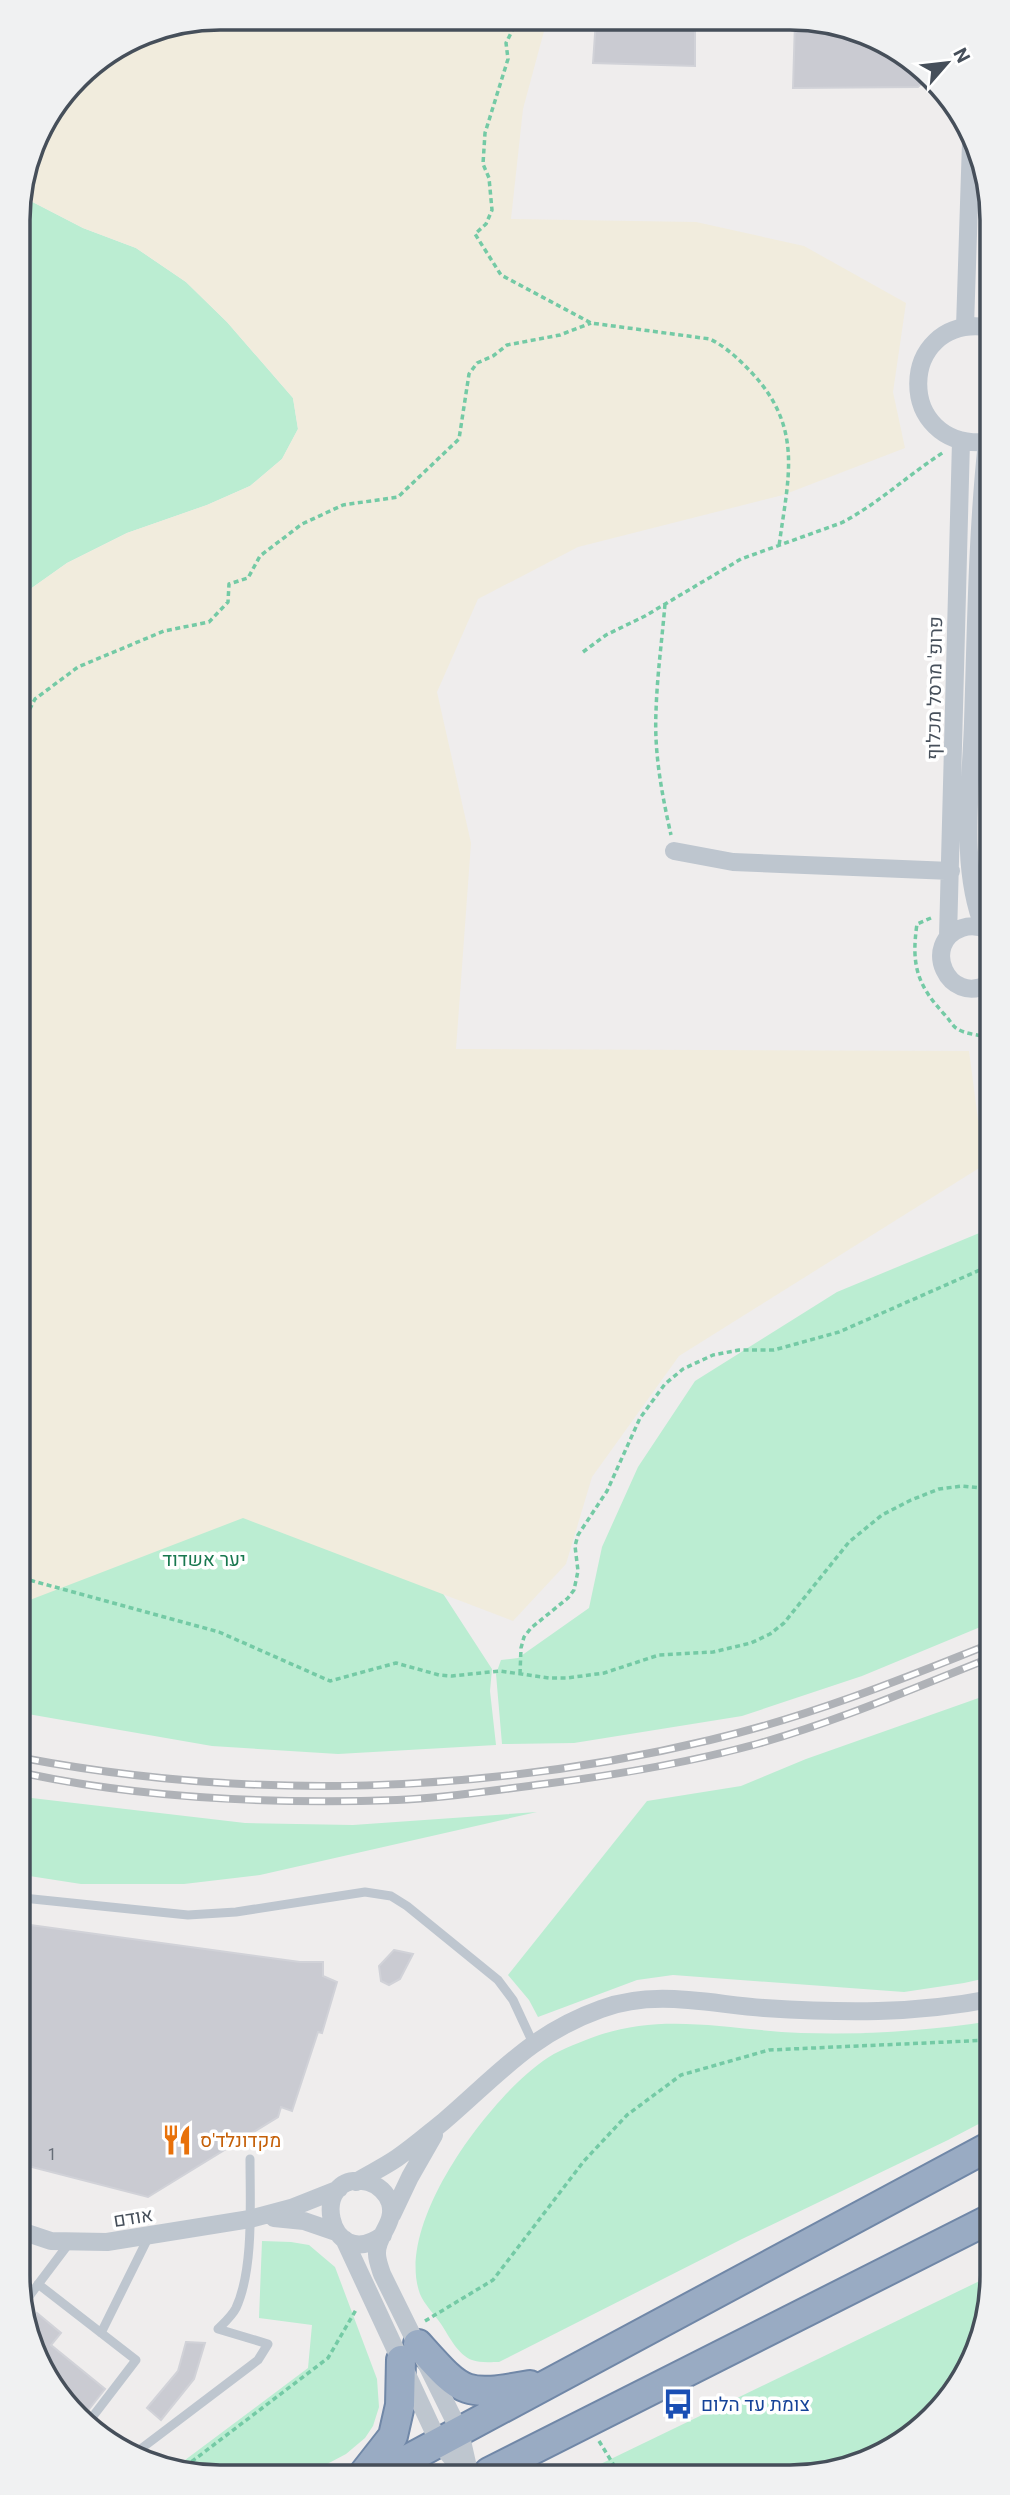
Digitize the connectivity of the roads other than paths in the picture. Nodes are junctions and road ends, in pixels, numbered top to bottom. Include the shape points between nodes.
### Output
1 (970, 160) edge
2 (965, 327) junction
3 (980, 327) edge
4 (961, 441) junction
5 (980, 442) edge
6 (980, 507) edge
7 (674, 850) road end
8 (951, 871) junction
9 (980, 918) edge
10 (980, 928) edge
11 (948, 936) junction
12 (980, 987) edge
13 (30, 1899) edge
14 (980, 2001) edge
15 (533, 2043) junction
16 (444, 2121) junction
17 (980, 2151) edge
18 (250, 2159) dead end
19 (356, 2182) junction
20 (339, 2189) junction
21 (391, 2215) junction
22 (250, 2219) junction
23 (980, 2224) edge
24 (30, 2234) edge
25 (340, 2235) junction
26 (383, 2235) junction
27 (149, 2236) junction
28 (70, 2242) junction
29 (38, 2284) junction
30 (31, 2294) edge
31 (101, 2333) junction
32 (410, 2345) junction
33 (554, 2381) junction
34 (93, 2417) edge
35 (450, 2438) junction
36 (142, 2448) edge
37 (370, 2465) edge
38 (398, 2465) edge
39 (464, 2465) edge
40 (503, 2465) edge

1 - 2 street
2 - 3 street
2 - 4 street via 936,340 919,367 917,382 921,405 934,426
4 - 5 street
4 - 8 street, פרופ' מרסל מכלוף
6 - 9 street, פרופ' מרסל מכלוף via 969,831 972,891
7 - 8 street via 733,862
8 - 11 street, פרופ' מרסל מכלוף
10 - 11 street via 965,927
11 - 12 street, פרופ' מרסל מכלוף via 941,956 947,976 964,988
13 - 15 lane via 188,1915 365,1892 391,1896 498,1980
14 - 15 street via 937,2009 867,2012 761,2008 659,1997 603,2008
15 - 16 street
16 - 19 street via 397,2159
16 - 21 street
17 - 33 highway
18 - 22 lane
19 - 20 street
19 - 21 street via 365,2181 382,2190
20 - 22 street, אודם
20 - 25 street via 330,2206 332,2224
21 - 26 street
22 - 25 street, אודם via 286,2217
22 - 27 street, אודם
22 - 36 lane via 243,2289 235,2311 218,2329 268,2344 258,2360
23 - 40 highway
24 - 28 street, אודם
25 - 26 street via 360,2244
25 - 32 street via 369,2289
26 - 32 street via 376,2253
27 - 28 street, אודם
27 - 31 lane
28 - 29 lane
29 - 30 lane
29 - 31 lane
31 - 34 lane via 136,2360
32 - 33 highway via 462,2388 478,2392
32 - 35 street
32 - 37 highway via 393,2436
33 - 35 highway
35 - 38 highway
35 - 39 street

